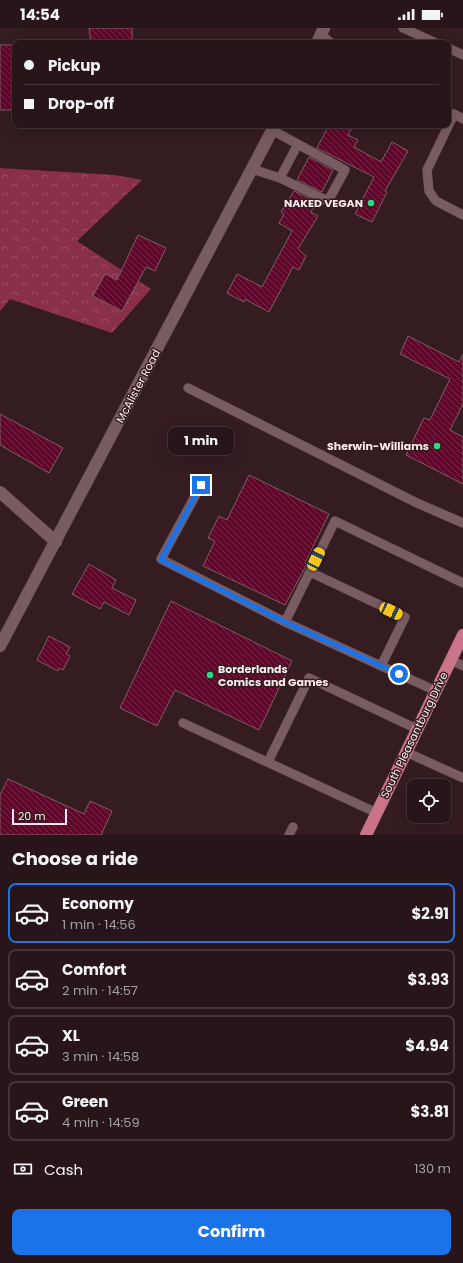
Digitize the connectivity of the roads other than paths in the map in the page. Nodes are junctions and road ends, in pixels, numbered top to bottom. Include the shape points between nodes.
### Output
1 (403, 28) edge
2 (429, 40) edge
3 (451, 49) edge
4 (463, 55) edge
5 (451, 113) edge
6 (463, 119) edge
7 (273, 128) edge
8 (275, 128) edge
9 (445, 128) edge
10 (298, 144) junction
11 (252, 169) junction
12 (280, 178) junction
13 (463, 215) edge
14 (188, 388) dead end
15 (201, 485) dead end
16 (0, 492) edge
17 (463, 523) edge
18 (56, 542) junction
19 (310, 572) junction
20 (463, 583) edge
21 (285, 622) junction
22 (463, 635) edge
23 (0, 646) edge
24 (451, 660) junction
25 (381, 666) junction
26 (463, 666) edge
27 (436, 691) junction
28 (183, 723) dead end
29 (417, 729) junction
30 (406, 752) junction
31 (268, 762) junction
32 (463, 778) edge
33 (377, 813) junction
34 (366, 835) edge

1 - 2 lane
3 - 4 lane
5 - 6 lane
7 - 11 street, McAlister Road
8 - 10 lane
9 - 13 lane via 427,170 429,191 436,201
10 - 12 lane
10 - 12 lane via 345,170 328,201
11 - 12 lane
11 - 18 street, McAlister Road
14 - 17 lane via 417,503
15 - 21 lane via 161,560
16 - 18 street
18 - 23 street, McAlister Road
19 - 20 lane via 335,521
19 - 21 lane
19 - 25 lane via 405,617
21 - 25 lane
22 - 24 main road, South Pleasantburg Drive
24 - 26 lane
24 - 27 main road, South Pleasantburg Drive
25 - 27 lane
27 - 29 main road, South Pleasantburg Drive
28 - 31 lane
29 - 30 main road, South Pleasantburg Drive
29 - 31 lane via 309,678
30 - 32 lane
30 - 33 main road, South Pleasantburg Drive
31 - 33 lane
33 - 34 main road, South Pleasantburg Drive

